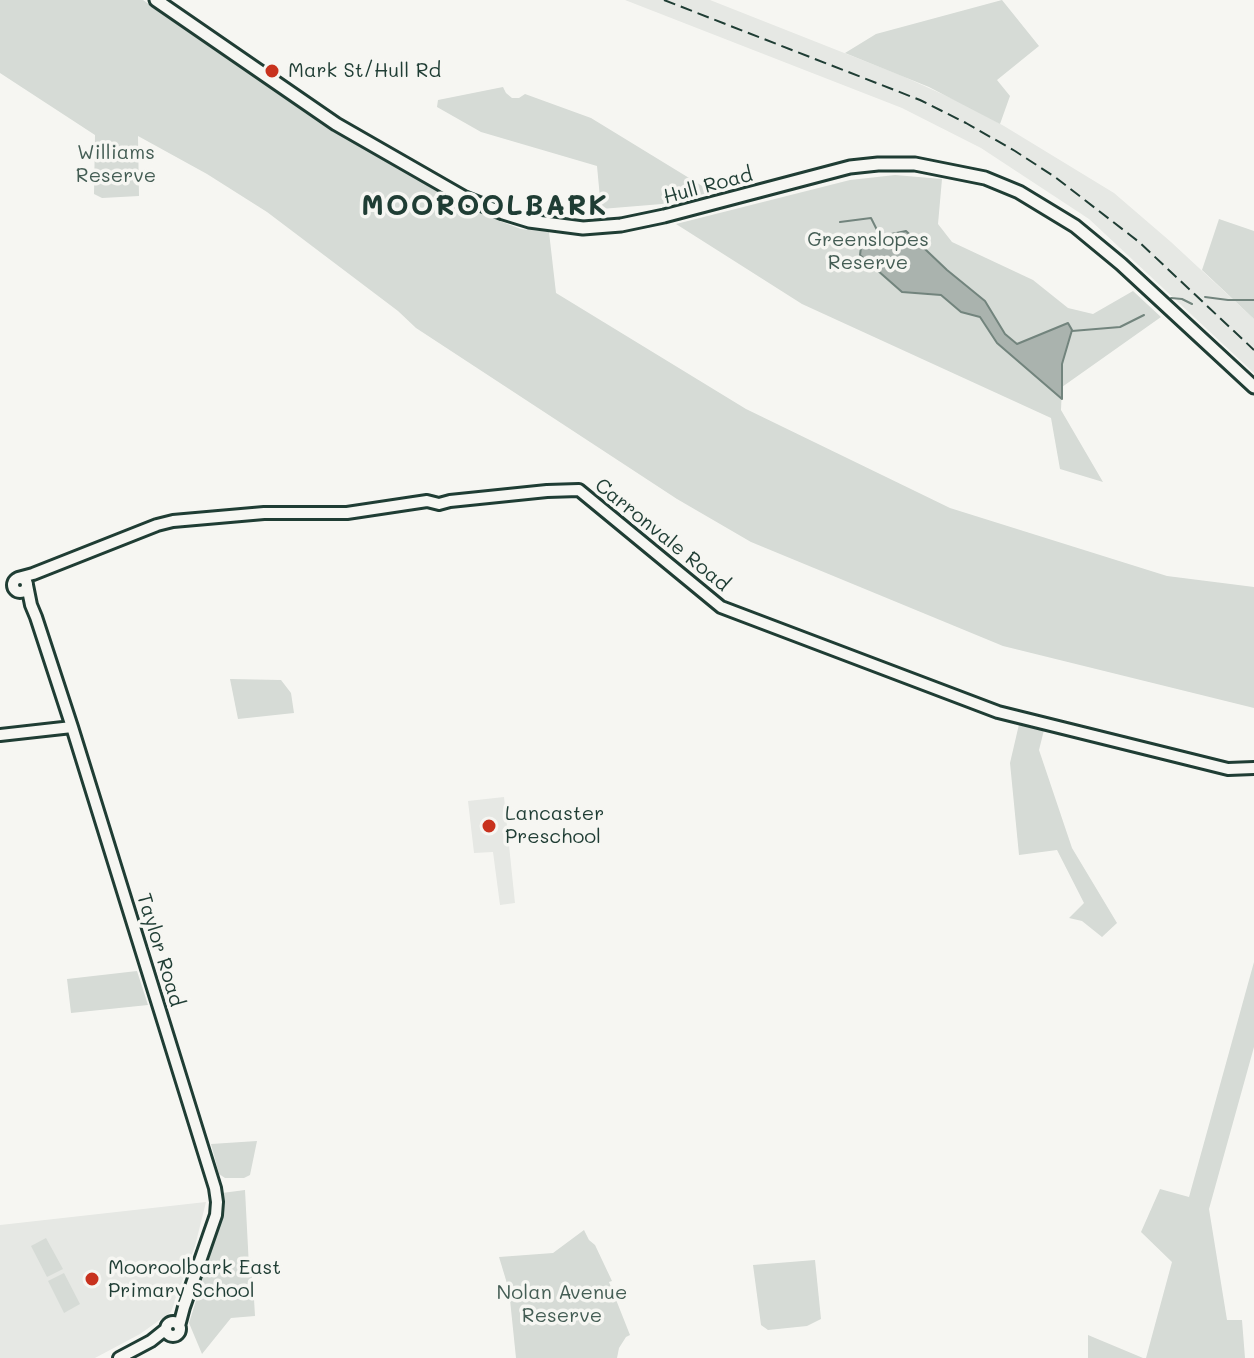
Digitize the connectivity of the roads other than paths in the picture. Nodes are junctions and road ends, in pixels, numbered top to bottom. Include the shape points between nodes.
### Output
1 (156, 0) edge
2 (1254, 387) edge
3 (22, 583) junction
4 (0, 584) edge
5 (72, 727) junction
6 (0, 735) edge
7 (1254, 768) edge
8 (119, 1358) edge

1 - 2 main road, Hull Road via 336,124 465,198 529,221 569,227 621,225 878,164 915,164 985,178 1075,226
3 - 4 street, Taylor Road
3 - 5 street, Taylor Road
3 - 7 street, Carronvale Road via 173,521 347,513 427,501 579,490 721,607 998,712 1228,769
5 - 6 street
5 - 8 street, Taylor Road via 217,1202 184,1307 172,1328

